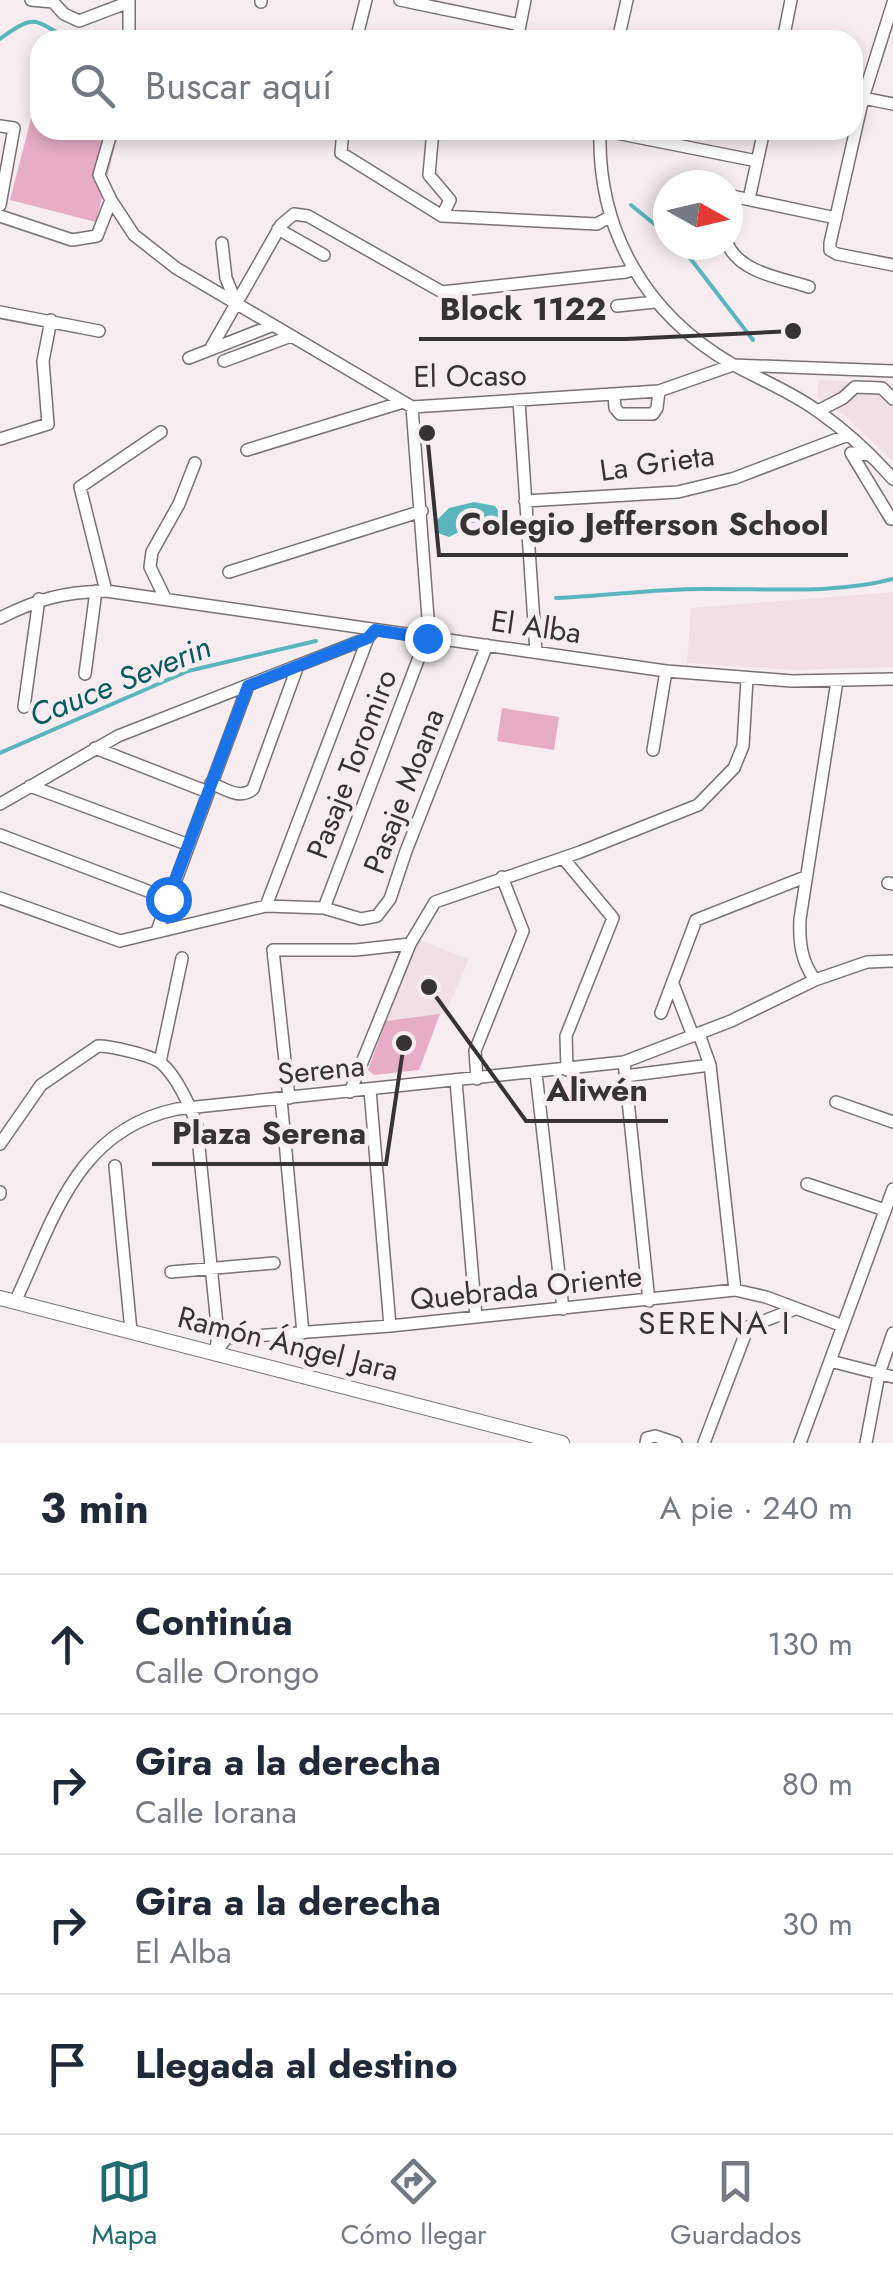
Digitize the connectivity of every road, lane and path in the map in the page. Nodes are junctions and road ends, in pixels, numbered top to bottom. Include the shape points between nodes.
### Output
1 (31, 0) edge
2 (366, 0) edge
3 (400, 0) edge
4 (526, 0) edge
5 (626, 0) edge
6 (791, 0) edge
7 (129, 1) edge
8 (893, 3) edge
9 (520, 25) junction
10 (132, 30) edge
11 (358, 30) edge
12 (519, 30) edge
13 (620, 30) edge
14 (785, 30) edge
15 (863, 84) edge
16 (863, 98) edge
17 (893, 104) edge
18 (0, 126) edge
19 (109, 140) edge
20 (342, 140) edge
21 (432, 140) edge
22 (600, 140) edge
23 (651, 140) edge
24 (762, 140) edge
25 (850, 140) edge
26 (757, 161) junction
27 (743, 199) edge
28 (110, 200) junction
29 (749, 200) junction
30 (0, 205) edge
31 (0, 216) edge
32 (442, 216) junction
33 (609, 217) junction
34 (836, 218) junction
35 (279, 227) junction
36 (222, 243) dead end
37 (324, 255) dead end
38 (741, 260) edge
39 (893, 265) edge
40 (632, 269) junction
41 (810, 286) dead end
42 (236, 300) junction
43 (655, 302) junction
44 (617, 306) dead end
45 (0, 312) edge
46 (51, 320) junction
47 (272, 326) junction
48 (99, 331) dead end
49 (291, 336) junction
50 (212, 346) junction
51 (189, 358) dead end
52 (224, 361) dead end
53 (733, 365) junction
54 (893, 371) edge
55 (659, 391) junction
56 (614, 395) junction
57 (893, 399) edge
58 (519, 401) junction
59 (406, 405) junction
60 (818, 412) junction
61 (161, 432) dead end
62 (848, 436) junction
63 (0, 439) edge
64 (247, 450) dead end
65 (870, 455) junction
66 (195, 463) dead end
67 (893, 479) edge
68 (525, 502) junction
69 (422, 510) junction
70 (891, 518) edge
71 (229, 572) dead end
72 (101, 591) junction
73 (166, 598) junction
74 (39, 599) junction
75 (0, 618) edge
76 (372, 634) junction
77 (427, 638) junction
78 (486, 645) junction
79 (536, 652) junction
80 (297, 668) junction
81 (666, 671) junction
82 (85, 674) dead end
83 (747, 678) junction
84 (893, 679) edge
85 (837, 681) junction
86 (248, 686) junction
87 (24, 707) dead end
88 (94, 748) junction
89 (653, 750) dead end
90 (30, 786) junction
91 (210, 788) junction
92 (0, 804) edge
93 (0, 835) edge
94 (188, 845) junction
95 (563, 858) junction
96 (502, 877) junction
97 (805, 877) junction
98 (0, 898) edge
99 (168, 899) junction
100 (266, 906) junction
101 (324, 908) junction
102 (157, 931) junction
103 (410, 944) junction
104 (182, 958) dead end
105 (893, 961) edge
106 (815, 980) junction
107 (673, 984) junction
108 (661, 1013) dead end
109 (696, 1035) junction
110 (160, 1062) junction
111 (624, 1062) junction
112 (710, 1065) junction
113 (568, 1070) junction
114 (536, 1073) junction
115 (625, 1076) junction
116 (477, 1079) junction
117 (456, 1081) junction
118 (370, 1090) junction
119 (350, 1092) junction
120 (285, 1098) junction
121 (836, 1102) dead end
122 (192, 1108) junction
123 (893, 1122) edge
124 (0, 1144) edge
125 (115, 1166) dead end
126 (807, 1184) dead end
127 (893, 1189) edge
128 (885, 1210) junction
129 (274, 1263) dead end
130 (210, 1269) junction
131 (172, 1272) dead end
132 (735, 1290) junction
133 (8, 1300) edge
134 (649, 1300) junction
135 (563, 1309) junction
136 (795, 1309) junction
137 (476, 1317) junction
138 (390, 1326) junction
139 (843, 1326) junction
140 (131, 1332) junction
141 (303, 1333) junction
142 (893, 1333) edge
143 (216, 1353) junction
144 (830, 1361) junction
145 (879, 1374) junction
146 (893, 1377) edge
147 (516, 1437) edge
148 (562, 1443) edge
149 (646, 1443) edge
150 (676, 1443) edge
151 (704, 1443) edge
152 (800, 1443) edge
153 (866, 1443) edge

1 - 7 street via 53,2 79,21
2 - 11 street
3 - 9 street
4 - 9 street
5 - 13 street
6 - 14 street
7 - 10 street
8 - 15 street
9 - 12 street
16 - 17 street
18 - 30 street via 14,128
19 - 28 street via 99,175
20 - 32 street via 340,153
21 - 32 street via 429,175 450,200
22 - 33 street
23 - 26 street
24 - 26 street
25 - 34 street
26 - 29 street
27 - 29 street
28 - 31 street via 97,236 72,240
28 - 42 street, El Ocaso via 134,235 176,268
29 - 34 street
32 - 33 street via 597,224
33 - 40 street
34 - 39 street via 830,250
35 - 37 street
35 - 40 street via 294,214 308,216 442,292
35 - 42 street
36 - 42 street
38 - 41 street
40 - 43 street
42 - 47 street, El Ocaso
42 - 50 street
43 - 44 street
43 - 53 street
45 - 46 street
46 - 48 street
46 - 63 street via 43,361 48,424
47 - 49 street, El Ocaso
47 - 50 street
49 - 52 street
49 - 59 street, El Ocaso
50 - 51 street
53 - 54 street, El Ocaso
53 - 55 street, El Ocaso
53 - 60 street
55 - 56 street, El Ocaso
55 - 56 street via 657,408 648,415 620,414
56 - 58 street, El Ocaso
57 - 60 street via 882,388 855,387
58 - 59 street, El Ocaso
58 - 68 street
59 - 64 street
59 - 69 street
60 - 62 street
61 - 72 street via 80,487
62 - 65 street
62 - 68 street, La Grieta via 678,492
65 - 67 street
65 - 70 street via 851,453
66 - 73 street via 152,552 150,567
68 - 79 street
69 - 71 street
69 - 77 street
72 - 73 street, El Alba
72 - 74 street, El Alba
72 - 82 street
73 - 76 street, El Alba
74 - 75 street, El Alba
74 - 87 street
76 - 77 street, El Alba
76 - 80 street
76 - 100 street
77 - 78 street, El Alba
77 - 101 street, Pasaje Toromiro
78 - 79 street, El Alba
78 - 101 street, Pasaje Moana via 390,899 377,916 360,919
79 - 81 street, El Alba
80 - 86 street
80 - 91 street via 252,789 238,795
81 - 83 street, El Alba
81 - 89 street
83 - 85 street, El Alba
83 - 95 street via 742,746 734,768 712,793 676,816
84 - 85 street, El Alba
85 - 97 street
86 - 88 street
86 - 91 street
88 - 90 street
88 - 91 street
90 - 92 street
90 - 94 street
91 - 94 street
93 - 99 street
94 - 99 street
95 - 96 street
95 - 113 street via 613,918 566,1036
96 - 103 street via 435,902
96 - 116 street via 523,931 476,1051
97 - 106 street via 799,940
97 - 107 street via 696,920
98 - 102 street via 109,939
99 - 102 street
100 - 101 street
100 - 102 street
103 - 119 street
103 - 120 street via 273,950
104 - 110 street
105 - 106 street, Serena via 867,962
106 - 109 street, Serena
107 - 108 street
107 - 109 street
109 - 111 street, Serena
109 - 112 street
110 - 122 street
110 - 124 street via 98,1046 41,1085
111 - 113 street, Serena
111 - 115 street
112 - 115 street
112 - 132 street
113 - 114 street, Serena
114 - 116 street, Serena
114 - 135 street
115 - 134 street
116 - 117 street, Serena
117 - 118 street, Serena
117 - 137 street
118 - 119 street, Serena
118 - 138 street
119 - 120 street, Serena
120 - 122 street, Serena
120 - 141 street
121 - 123 street
122 - 130 street
122 - 133 street, Serena via 135,1122 90,1157
125 - 140 street
126 - 128 street
127 - 128 street
128 - 139 street
129 - 130 street
130 - 131 street
130 - 143 street
132 - 134 street, Quebrada Oriente
132 - 136 street, Quebrada Oriente
133 - 140 main road, Ramón Ángel Jara
134 - 135 street, Quebrada Oriente
135 - 137 street, Quebrada Oriente
136 - 139 street, Quebrada Oriente
136 - 151 street via 748,1327
137 - 138 street, Quebrada Oriente
138 - 141 street, Quebrada Oriente
139 - 144 street
140 - 143 main road, Ramón Ángel Jara
141 - 143 street, Quebrada Oriente via 226,1338
142 - 145 street
143 - 147 main road, Ramón Ángel Jara
144 - 145 street
144 - 152 street
145 - 146 street
145 - 153 street
147 - 148 main road, Ramón Ángel Jara
149 - 150 street via 655,1436

